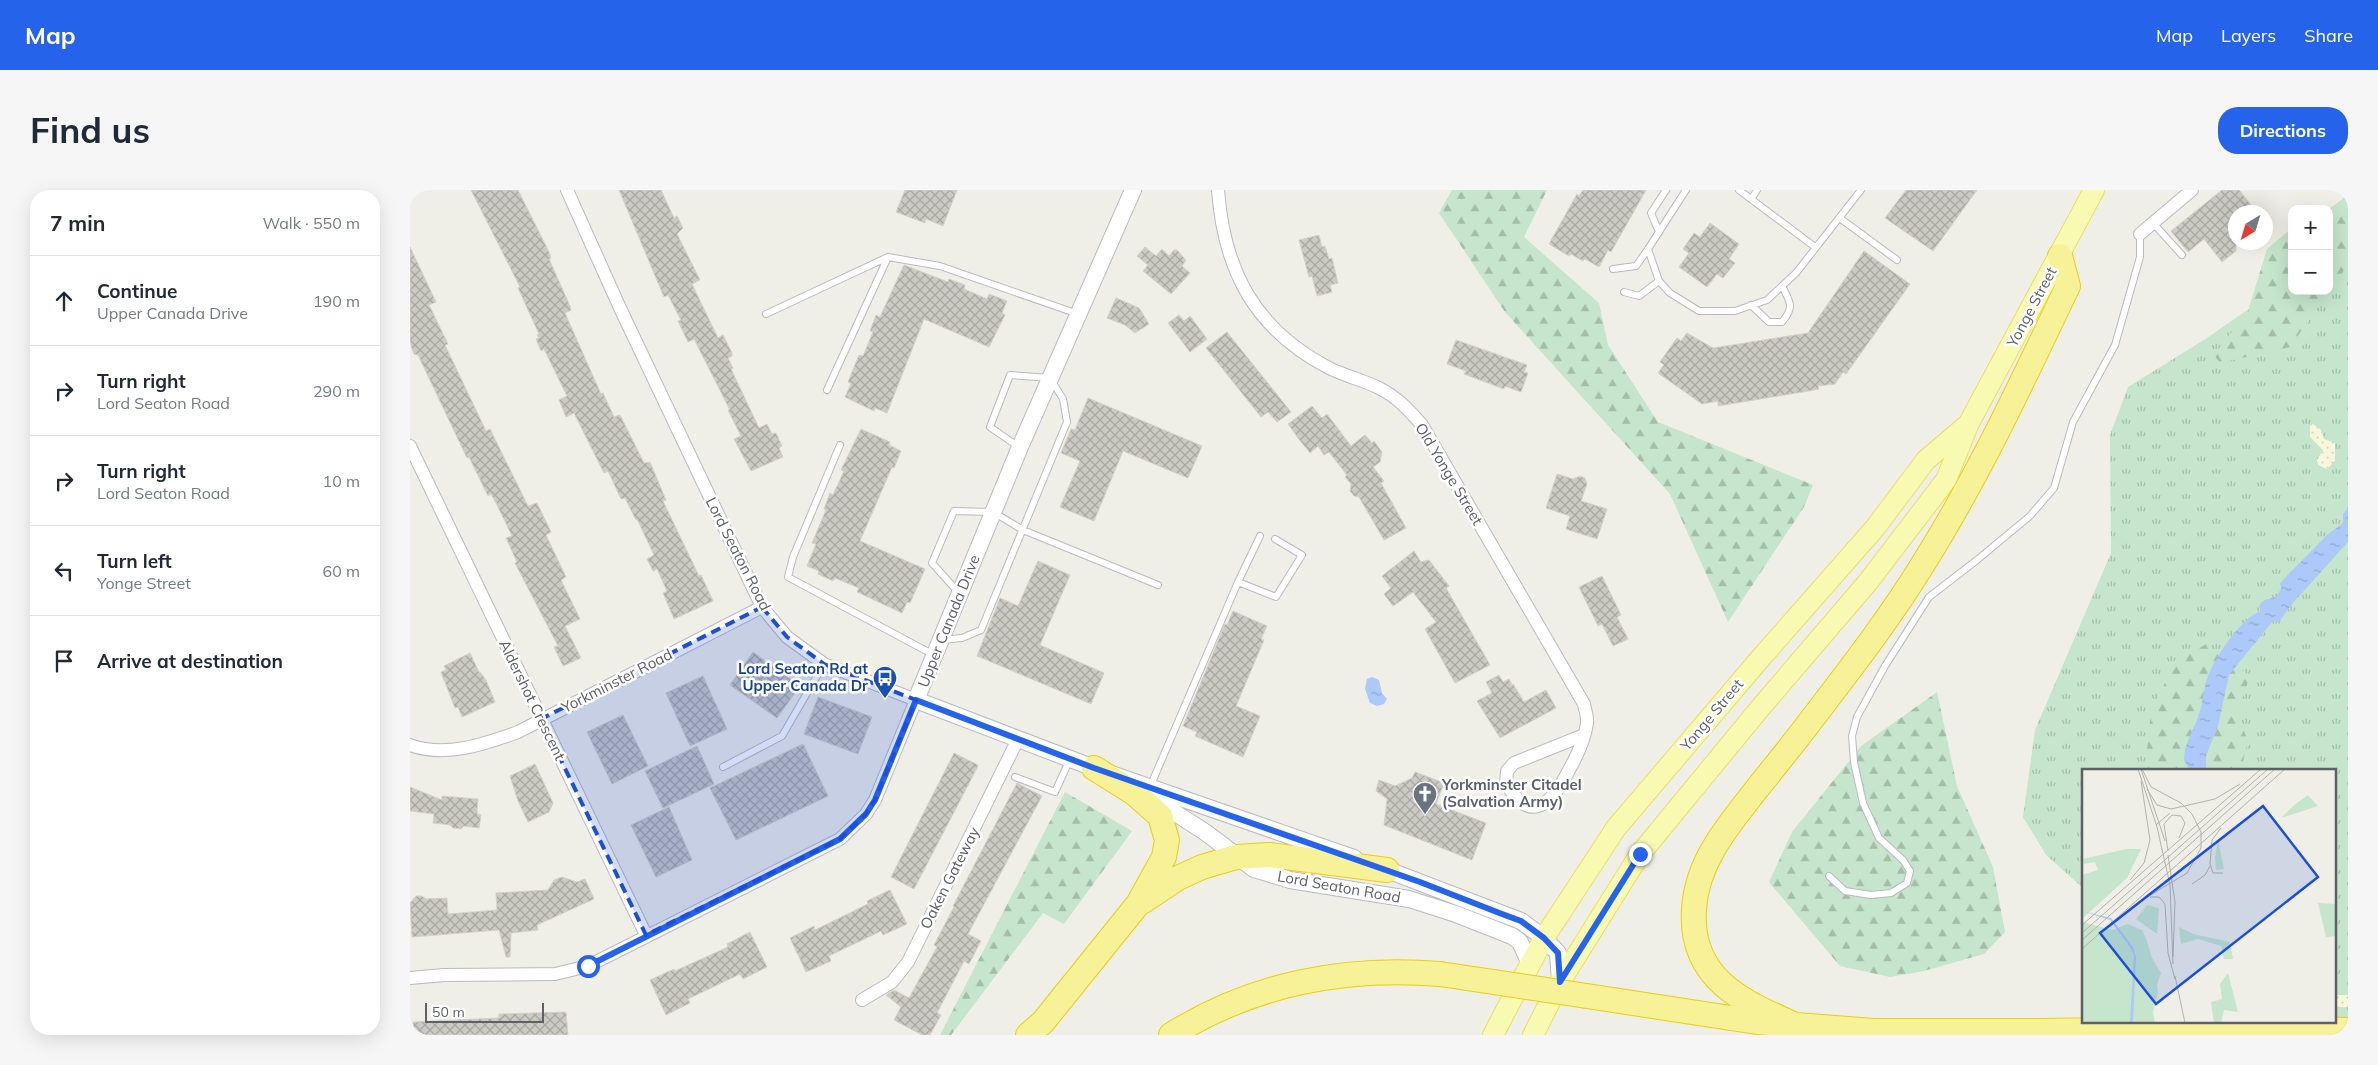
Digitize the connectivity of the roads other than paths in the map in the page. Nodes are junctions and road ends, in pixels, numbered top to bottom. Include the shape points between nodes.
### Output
1 (567, 190) edge
2 (1133, 190) edge
3 (1218, 190) edge
4 (1666, 190) edge
5 (1686, 190) edge
6 (1739, 190) edge
7 (1757, 190) edge
8 (1861, 190) edge
9 (2094, 190) edge
10 (2192, 190) edge
11 (1752, 198) junction
12 (1841, 219) junction
13 (2154, 223) junction
14 (1659, 232) junction
15 (2140, 234) joint
16 (1815, 247) junction
17 (1648, 248) junction
18 (2182, 255) dead end
19 (2060, 256) junction
20 (888, 258) junction
21 (1897, 260) dead end
22 (1613, 269) dead end
23 (1659, 281) junction
24 (1782, 286) junction
25 (1624, 292) dead end
26 (1751, 305) junction
27 (766, 314) dead end
28 (1079, 314) junction
29 (1050, 378) junction
30 (827, 390) dead end
31 (1969, 423) junction
32 (840, 445) dead end
33 (410, 446) edge
34 (1020, 447) junction
35 (414, 467) edge
36 (993, 512) junction
37 (1022, 530) junction
38 (1260, 536) dead end
39 (1275, 539) dead end
40 (1238, 582) junction
41 (1158, 585) dead end
42 (960, 594) junction
43 (762, 606) junction
44 (938, 648) junction
45 (824, 664) junction
46 (916, 700) junction
47 (541, 719) junction
48 (1584, 735) junction
49 (1018, 738) junction
50 (410, 745) edge
51 (1070, 758) junction
52 (723, 767) dead end
53 (1094, 768) junction
54 (1015, 777) dead end
55 (1150, 787) junction
56 (1236, 856) junction
57 (1387, 870) junction
58 (1829, 876) dead end
59 (1138, 904) junction
60 (646, 935) junction
61 (1544, 938) junction
62 (1531, 966) junction
63 (410, 978) edge
64 (1560, 982) junction
65 (862, 1000) dead end
66 (1800, 1027) junction
67 (2348, 1030) edge
68 (1028, 1035) edge
69 (1171, 1035) edge
70 (1493, 1035) edge
71 (1533, 1035) edge

1 - 43 street, Lord Seaton Road
2 - 28 street, Upper Canada Drive
3 - 48 street, Old Yonge Street via 1224,234 1235,269 1263,319 1295,347 1330,368 1391,395 1422,425 1584,704 1588,722
4 - 14 lane via 1651,213
5 - 14 lane
6 - 11 lane
7 - 11 lane
8 - 12 lane
9 - 19 main road, Yonge Street
10 - 13 street
11 - 16 lane
12 - 16 lane
12 - 21 lane
13 - 15 street
13 - 18 lane
14 - 17 lane
15 - 58 lane via 2140,257 2115,345 2073,422 2054,488 2030,516 1929,597 1885,666 1857,718 1852,736 1854,762 1864,803 1878,838 1903,860 1910,872 1907,883 1891,893 1871,896 1845,891
16 - 24 lane
17 - 22 lane via 1636,266
17 - 23 lane
19 - 31 main road, Yonge Street
19 - 66 highway via 2068,286 1964,497 1877,633 1721,836 1700,875 1694,910 1695,926 1703,956 1710,968 1721,983 1740,999
20 - 27 lane
20 - 28 lane via 940,266
20 - 30 lane
23 - 25 lane via 1639,296
23 - 26 lane via 1670,293 1699,311 1735,311
24 - 26 lane via 1767,300
24 - 26 lane via 1790,302 1790,312 1782,322 1768,322
28 - 29 street, Upper Canada Drive
29 - 34 street, Upper Canada Drive
29 - 34 lane via 1010,375 990,427
29 - 37 lane via 1063,398 1067,422
31 - 61 main road, Yonge Street via 1926,460 1875,528 1616,828
31 - 64 main road, Yonge Street via 1946,480 1868,582 1640,854
32 - 44 lane via 793,557 788,577
33 - 35 street, Aldershot Crescent
34 - 36 street, Upper Canada Drive
35 - 47 street, Aldershot Crescent
36 - 37 lane
36 - 42 street, Upper Canada Drive
36 - 42 lane via 954,511 932,563
37 - 41 lane
37 - 44 lane via 981,630
38 - 40 lane
39 - 40 lane via 1302,555 1276,596
40 - 55 lane
42 - 44 street, Upper Canada Drive
43 - 45 street, Lord Seaton Road via 787,637
43 - 47 street, Yorkminster Road
44 - 46 street, Upper Canada Drive
45 - 46 street, Lord Seaton Road
45 - 52 lane via 782,736
46 - 49 street, Lord Seaton Road
46 - 60 street, Upper Canada Drive via 875,800 866,814 840,839
47 - 50 street, Yorkminster Road via 482,746 454,749
47 - 60 street, Aldershot Crescent
48 - 48 street, Old Yonge Street via 1558,792 1548,802 1535,807 1520,802 1506,783 1507,771 1514,764
49 - 51 street, Lord Seaton Road
49 - 65 street, Oaken Gateway via 908,962 892,982
51 - 53 street, Lord Seaton Road
51 - 54 lane via 1055,792
53 - 55 street, Lord Seaton Road
53 - 56 street, Lord Seaton Road via 1166,807
53 - 59 highway via 1150,806 1164,826 1167,840 1164,857
55 - 57 street, Lord Seaton Road
56 - 57 highway via 1269,855
56 - 59 highway via 1178,878
56 - 62 street, Lord Seaton Road via 1254,869 1290,880 1409,899 1456,914 1512,936 1520,942
57 - 61 street, Lord Seaton Road via 1521,921
59 - 68 highway via 1043,1022
60 - 63 street, Upper Canada Drive via 588,966 555,974
61 - 62 main road, Yonge Street
61 - 64 street, Lord Seaton Road via 1558,953
62 - 70 main road, Yonge Street
64 - 71 main road, Yonge Street
66 - 67 highway via 1932,1032 2228,1028
66 - 69 highway, bridge via 1718,1018 1440,974 1363,972 1298,982 1238,1001

